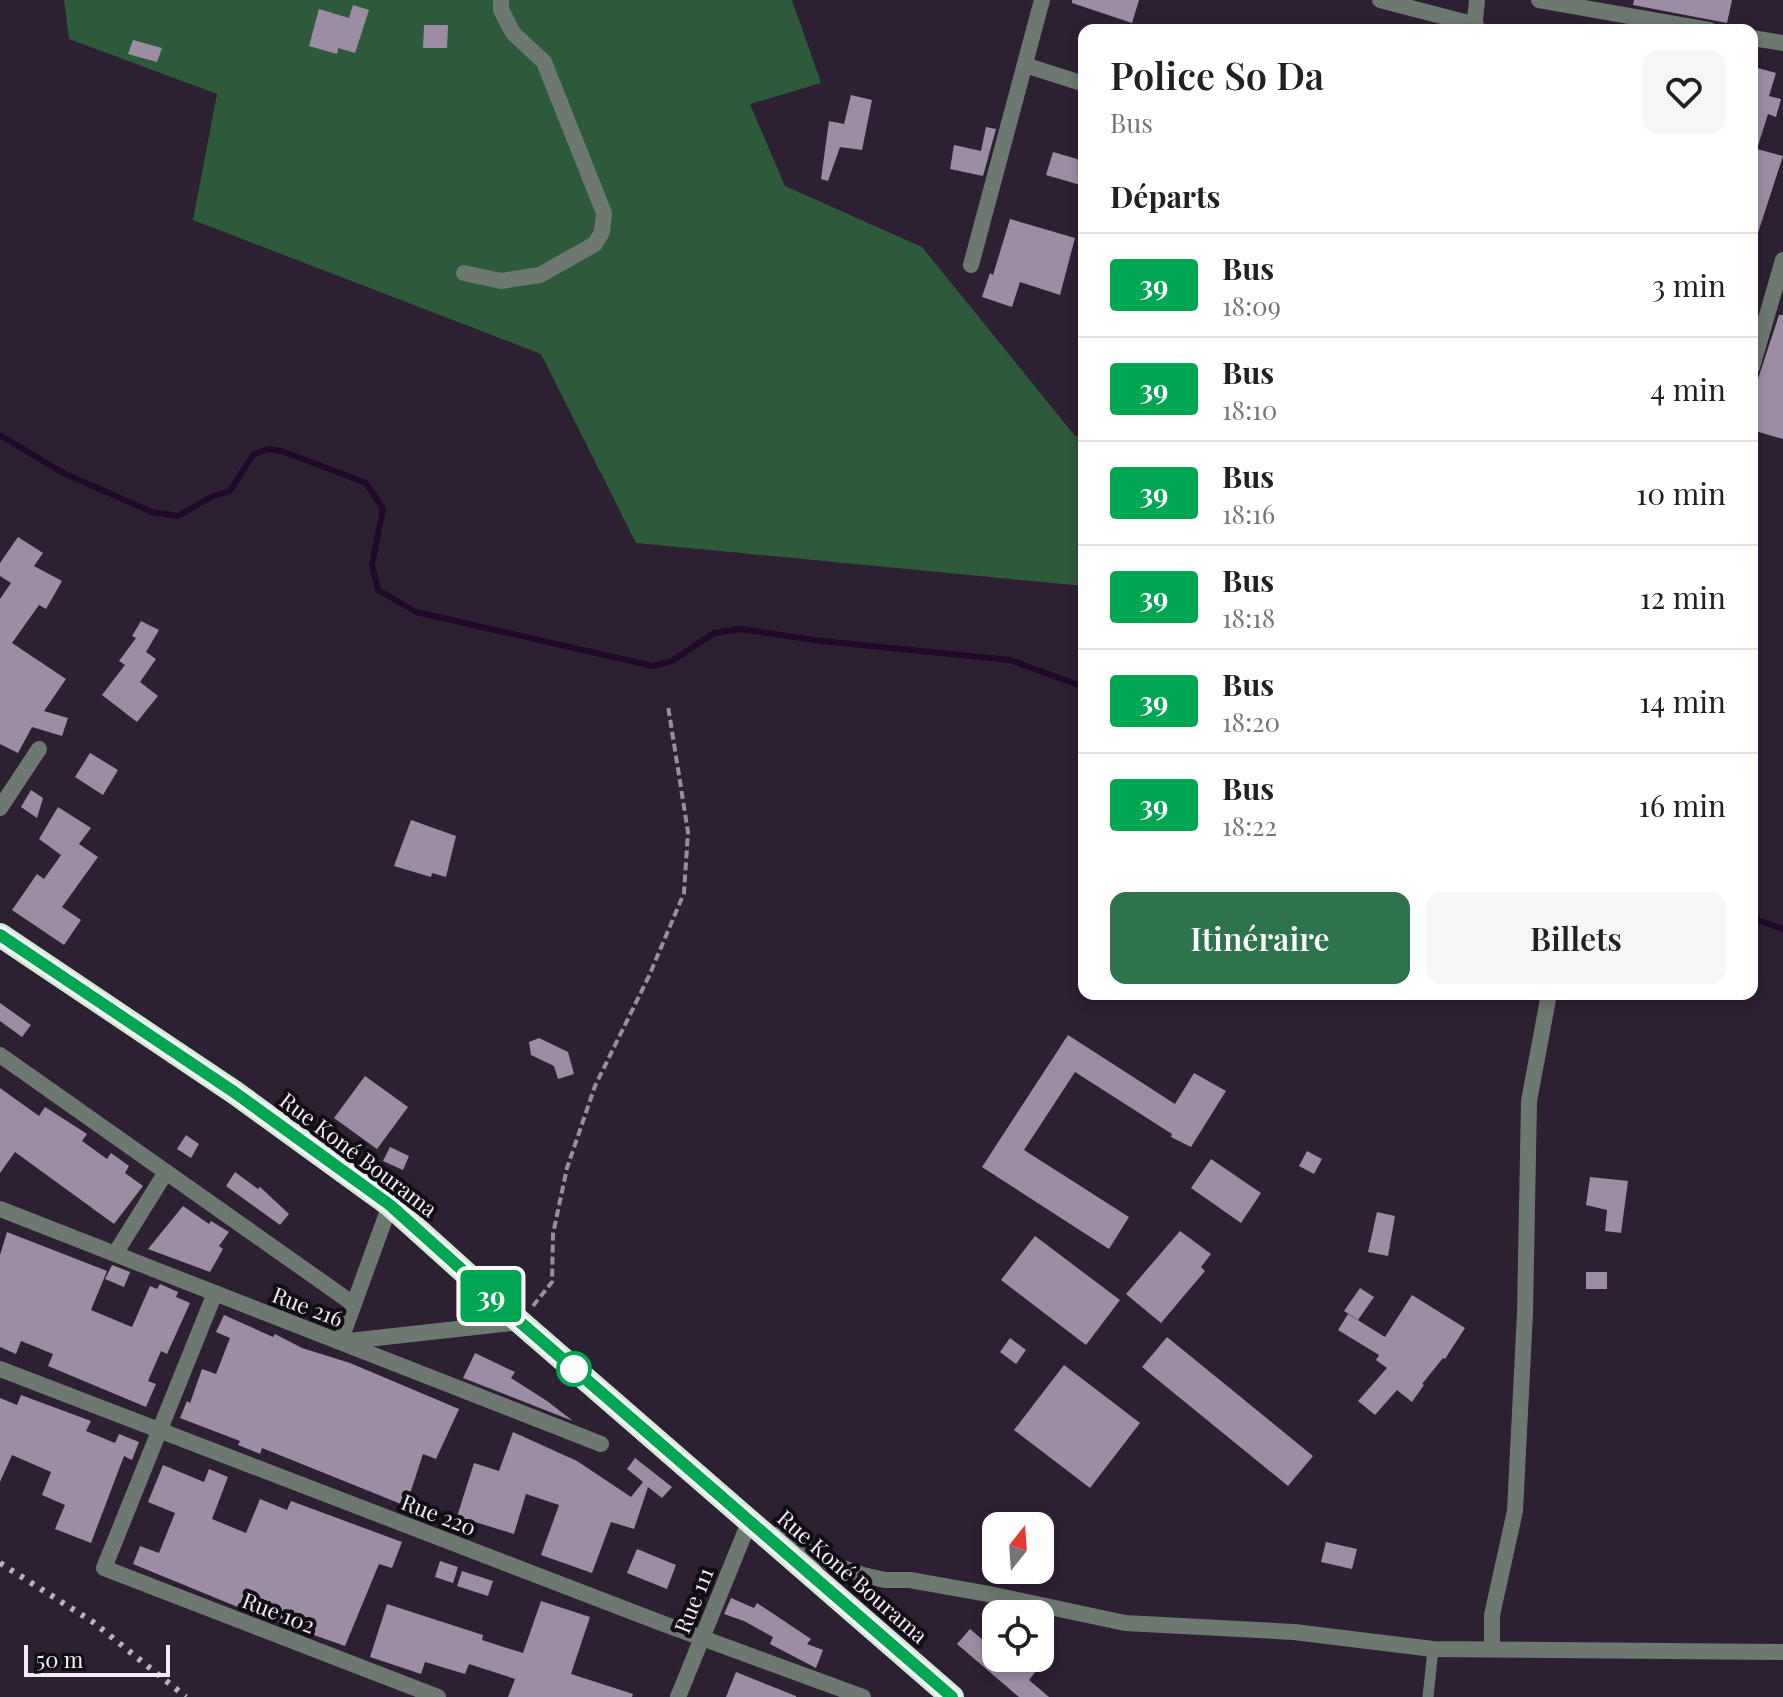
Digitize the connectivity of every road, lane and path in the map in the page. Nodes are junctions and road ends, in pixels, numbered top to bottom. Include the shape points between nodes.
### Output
1 (501, 0) edge
2 (1042, 0) edge
3 (1380, 0) edge
4 (1477, 0) edge
5 (1539, 0) edge
6 (1461, 24) edge
7 (1475, 24) edge
8 (1669, 24) edge
9 (1758, 39) edge
10 (1783, 43) edge
11 (1025, 65) junction
12 (1078, 82) edge
13 (1783, 260) edge
14 (971, 265) dead end
15 (464, 273) dead end
16 (1758, 346) edge
17 (668, 706) dead end
18 (39, 749) dead end
19 (0, 808) edge
20 (0, 935) edge
21 (1548, 1000) edge
22 (0, 1055) edge
23 (166, 1172) junction
24 (390, 1205) junction
25 (0, 1209) edge
26 (115, 1254) junction
27 (215, 1293) junction
28 (352, 1303) junction
29 (520, 1322) junction
30 (340, 1342) junction
31 (0, 1369) edge
32 (159, 1430) junction
33 (601, 1444) dead end
34 (750, 1520) junction
35 (702, 1638) junction
36 (1433, 1649) junction
37 (1492, 1649) junction
38 (1783, 1652) edge
39 (438, 1697) edge
40 (678, 1697) edge
41 (863, 1697) edge
42 (952, 1697) edge
43 (1428, 1697) edge

1 - 15 street via 513,33 544,62 604,213 602,232 595,244 540,275 501,281
2 - 11 street
3 - 6 street
4 - 7 street
5 - 8 street
9 - 10 street
11 - 12 street
11 - 14 street
13 - 16 street
17 - 29 path via 688,832 684,893 595,1086 567,1168 553,1234 552,1282
18 - 19 street
20 - 24 highway, Rue Koné Bourama via 234,1092
21 - 37 street via 1529,1101 1515,1511 1492,1615
22 - 23 street
23 - 26 street
23 - 28 street
24 - 28 street
24 - 29 highway, Rue Koné Bourama
25 - 26 street, Rue 216
26 - 27 street, Rue 216
27 - 30 street, Rue 216
27 - 32 street
28 - 30 street
29 - 30 street
29 - 34 highway, Rue Koné Bourama
30 - 33 street, Rue 216
31 - 32 street, Rue 220
32 - 35 street, Rue 220
32 - 39 street, Rue 102 via 104,1568
34 - 35 street, Rue 111
34 - 36 street via 832,1564 885,1580 924,1582 1125,1623 1294,1632
34 - 42 highway, Rue Koné Bourama
35 - 40 street, Rue 111
35 - 41 street, Rue 220
36 - 37 street
36 - 43 lane
37 - 38 street

